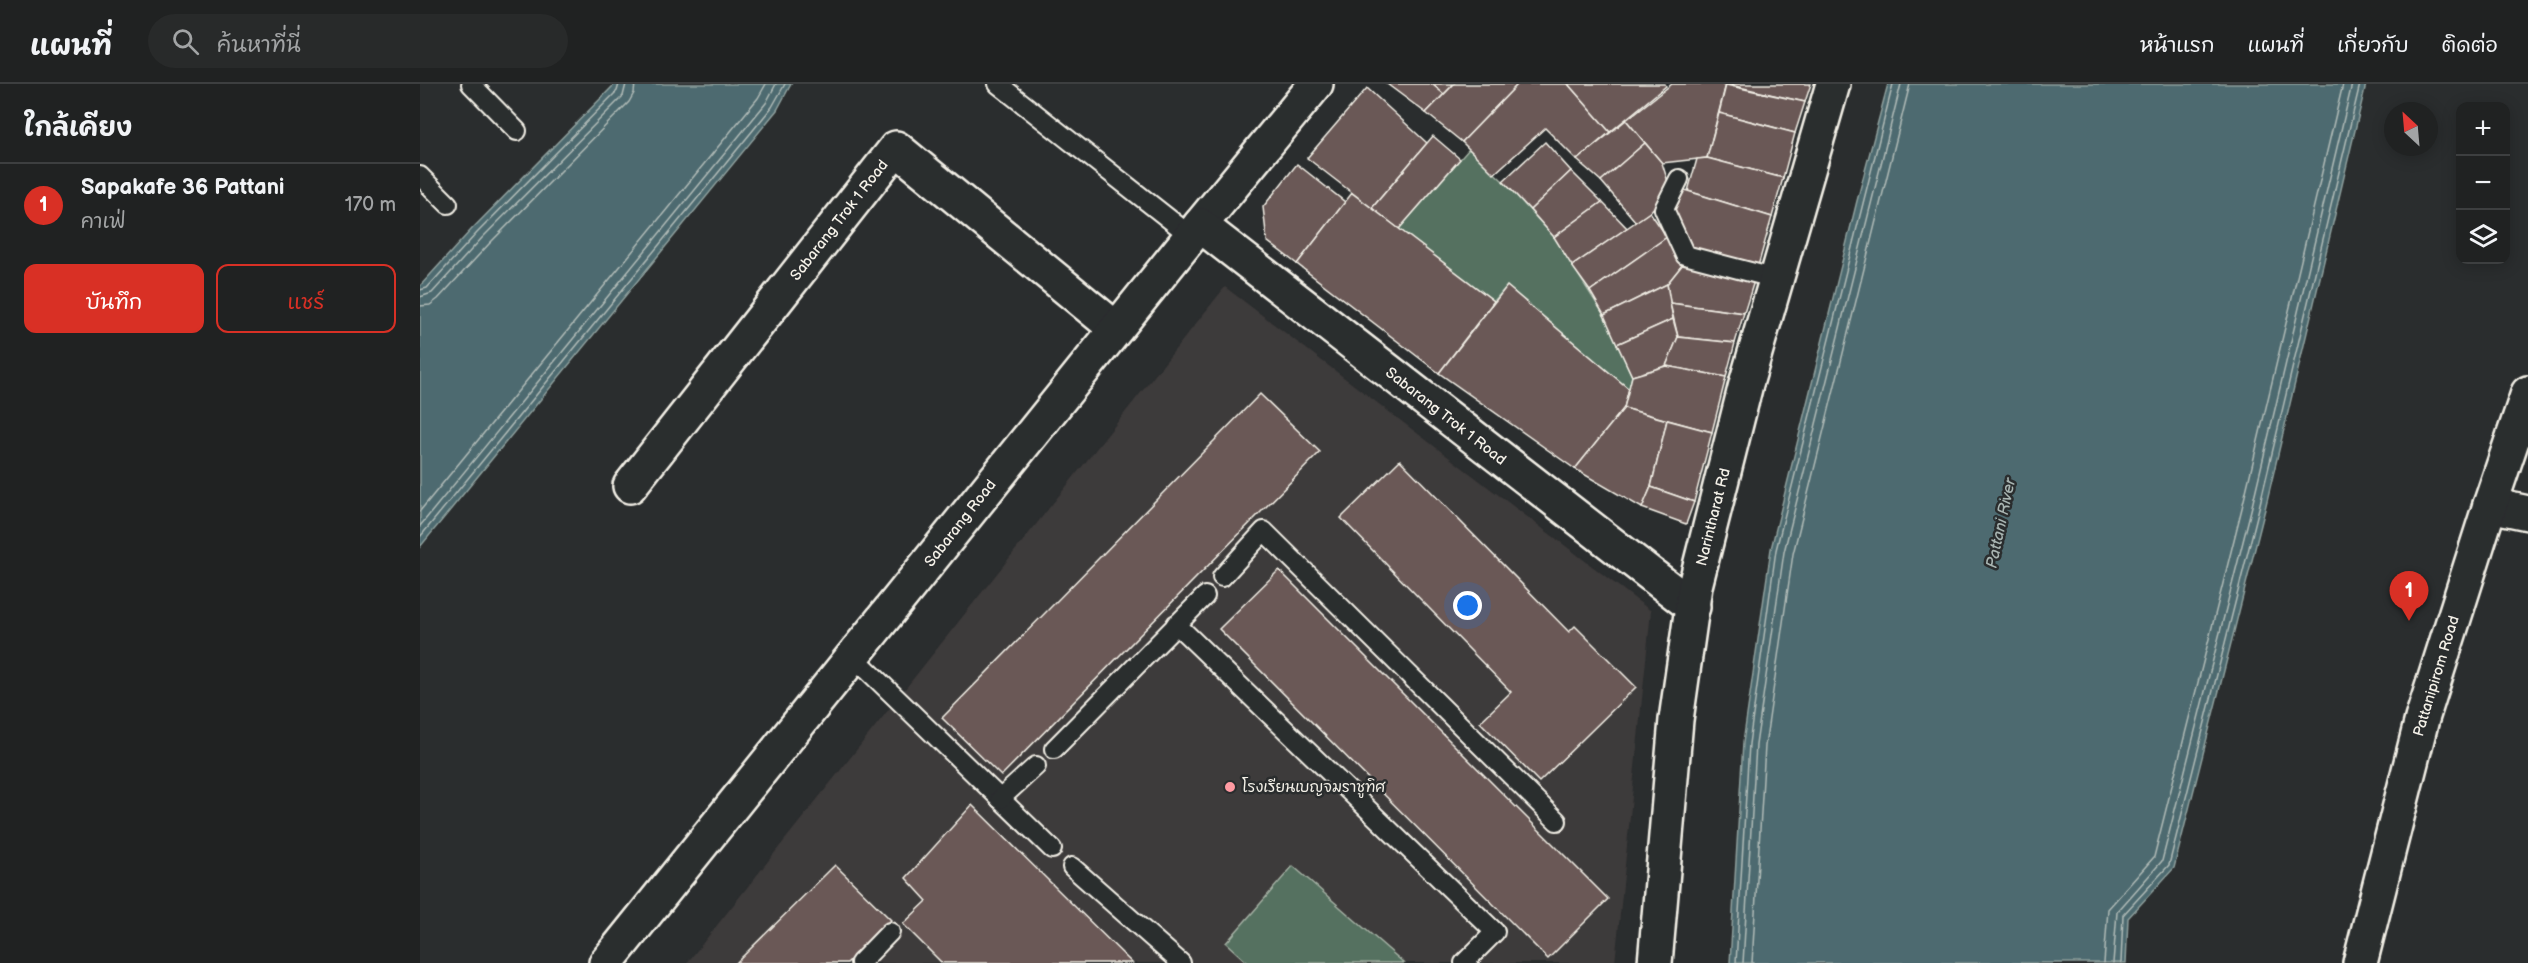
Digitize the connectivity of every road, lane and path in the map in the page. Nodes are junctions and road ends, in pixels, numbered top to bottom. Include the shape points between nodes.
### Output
1 (471, 84) edge
2 (998, 84) edge
3 (1316, 84) edge
4 (1833, 84) edge
5 (517, 131) dead end
6 (420, 176) edge
7 (1679, 179) dead end
8 (448, 204) dead end
9 (1196, 231) junction
10 (1777, 279) junction
11 (1115, 328) junction
12 (2528, 393) edge
13 (630, 486) dead end
14 (2490, 505) junction
15 (2528, 513) edge
16 (1222, 577) dead end
17 (1205, 596) dead end
18 (1693, 607) junction
19 (1176, 624) junction
20 (854, 657) junction
21 (1054, 749) dead end
22 (1036, 766) dead end
23 (1000, 799) junction
24 (1557, 820) dead end
25 (1052, 849) dead end
26 (1072, 867) dead end
27 (890, 932) dead end
28 (606, 963) edge
29 (860, 963) edge
30 (1181, 963) edge
31 (1464, 963) edge
32 (1655, 963) edge
33 (2360, 963) edge

1 - 5 lane
2 - 9 lane
3 - 9 street, Sabarang Road
4 - 10 street, Narintharat Rd
6 - 8 lane
7 - 10 lane via 1664,210 1685,255
9 - 11 street, Sabarang Road
9 - 18 street, Sabarang Trok 1 Road
10 - 18 street, Narintharat Rd via 1746,384
11 - 13 street, Sabarang Trok 1 Road via 896,148
11 - 20 street, Sabarang Road
12 - 14 street, Pattanipirom Road
14 - 15 street
14 - 33 street, Pattanipirom Road via 2422,718
16 - 24 lane via 1264,531
17 - 19 lane
18 - 32 street, Narintharat Rd via 1676,720
19 - 21 lane
19 - 31 lane via 1495,932
20 - 23 lane
20 - 28 street, Sabarang Road
22 - 23 lane
23 - 25 lane
26 - 30 lane
27 - 29 lane

